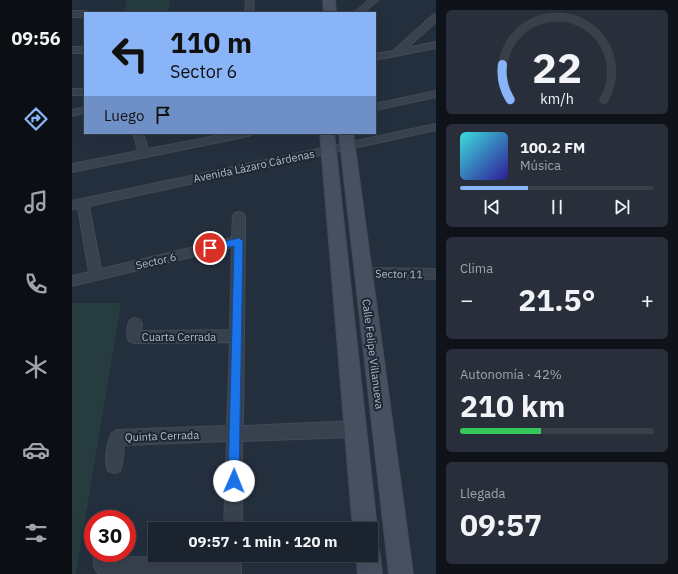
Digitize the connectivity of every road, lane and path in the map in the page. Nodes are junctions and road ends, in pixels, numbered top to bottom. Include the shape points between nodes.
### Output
1 (250, 0) edge
2 (329, 0) edge
3 (374, 0) edge
4 (249, 12) edge
5 (330, 12) edge
6 (359, 12) edge
7 (72, 14) edge
8 (84, 14) edge
9 (436, 17) edge
10 (436, 45) edge
11 (72, 50) edge
12 (84, 50) edge
13 (396, 53) junction
14 (376, 57) edge
15 (72, 92) edge
16 (84, 92) edge
17 (436, 94) edge
18 (376, 107) edge
19 (84, 110) edge
20 (72, 113) edge
21 (436, 127) edge
22 (138, 134) edge
23 (244, 134) edge
24 (337, 140) edge
25 (144, 154) junction
26 (72, 168) edge
27 (77, 204) edge
28 (239, 216) dead end
29 (239, 241) junction
30 (363, 273) junction
31 (436, 274) edge
32 (96, 275) junction
33 (72, 281) edge
34 (135, 324) dead end
35 (237, 336) junction
36 (356, 429) junction
37 (235, 434) junction
38 (114, 465) dead end
39 (233, 522) edge
40 (364, 522) edge
41 (102, 562) edge
42 (369, 562) edge
43 (232, 565) edge
44 (370, 574) edge
45 (401, 574) edge

1 - 4 street
2 - 5 main road
3 - 6 street
7 - 8 street
9 - 13 street
10 - 13 street
11 - 12 street
13 - 14 street
15 - 16 street
17 - 18 street
19 - 20 street
21 - 24 street, Avenida Lázaro Cárdenas
22 - 25 street
23 - 25 street
24 - 27 street, Avenida Lázaro Cárdenas
24 - 30 main road, Calle Felipe Villanueva
24 - 36 main road, Calle Felipe Villanueva
25 - 26 street
27 - 32 street
28 - 29 street
29 - 32 street, Sector 6
29 - 35 street
30 - 31 street, Sector 11
30 - 45 main road, Calle Felipe Villanueva
32 - 33 street, Sector 6
34 - 35 street, Cuarta Cerrada via 134,337
35 - 37 street
36 - 37 street
36 - 40 main road, Calle Felipe Villanueva
37 - 38 street, Quinta Cerrada via 117,438
37 - 39 street
41 - 43 street via 102,566
42 - 44 main road

